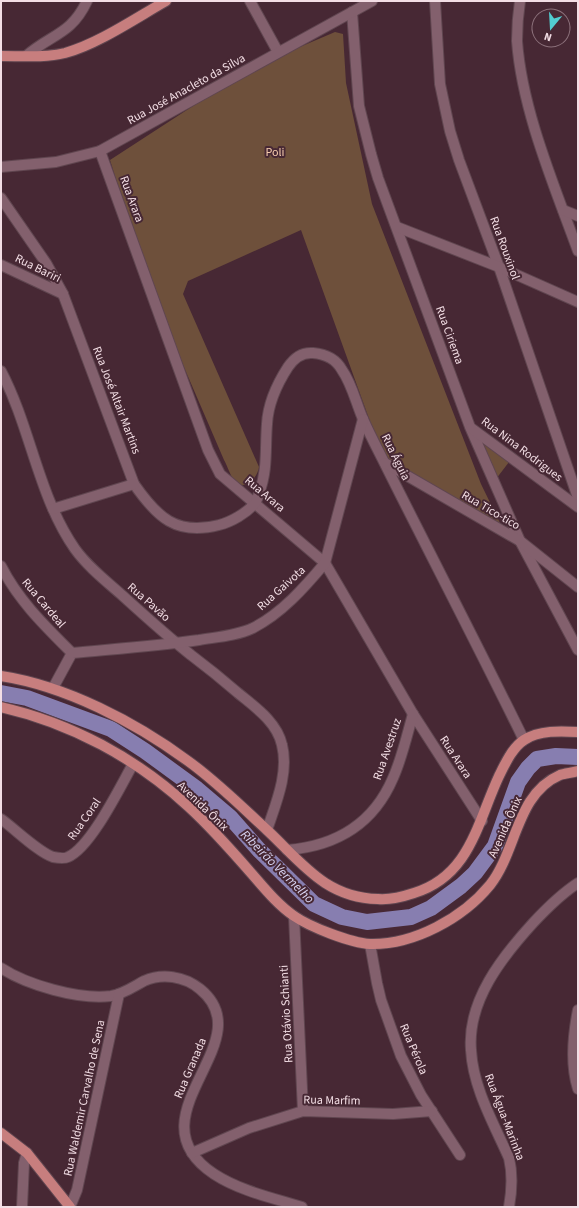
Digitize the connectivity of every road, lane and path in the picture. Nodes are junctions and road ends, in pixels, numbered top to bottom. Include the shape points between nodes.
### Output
1 (87, 1) edge
2 (166, 1) edge
3 (250, 1) edge
4 (372, 1) edge
5 (435, 1) edge
6 (520, 1) edge
7 (352, 12) junction
8 (278, 52) junction
9 (1, 56) edge
10 (26, 56) junction
11 (100, 151) junction
12 (1, 166) edge
13 (1, 198) edge
14 (563, 210) junction
15 (578, 216) edge
16 (397, 227) junction
17 (578, 251) edge
18 (1, 264) edge
19 (499, 267) junction
20 (63, 294) junction
21 (578, 302) edge
22 (1, 372) edge
23 (363, 420) junction
24 (470, 427) junction
25 (384, 463) junction
26 (134, 484) junction
27 (578, 498) edge
28 (255, 503) junction
29 (578, 507) edge
30 (53, 509) junction
31 (520, 541) junction
32 (325, 564) junction
33 (1, 566) edge
34 (578, 587) edge
35 (176, 643) junction
36 (578, 650) edge
37 (72, 653) junction
38 (1, 676) edge
39 (53, 688) junction
40 (1, 707) edge
41 (413, 714) junction
42 (578, 732) edge
43 (524, 740) junction
44 (133, 764) junction
45 (578, 772) edge
46 (1, 819) edge
47 (482, 821) junction
48 (267, 830) junction
49 (287, 850) junction
50 (578, 883) edge
51 (294, 916) junction
52 (370, 944) junction
53 (1, 968) edge
54 (119, 994) junction
55 (578, 1010) edge
56 (576, 1035) edge
57 (578, 1089) edge
58 (303, 1111) junction
59 (432, 1111) junction
60 (1, 1133) edge
61 (27, 1153) junction
62 (192, 1153) junction
63 (460, 1155) dead end
64 (22, 1207) edge
65 (70, 1207) edge
66 (302, 1207) edge
67 (509, 1207) edge

1 - 10 street via 71,26
2 - 10 main road via 82,46 56,55
3 - 8 street
4 - 7 street, Rua José Anacleto da Silva
5 - 19 street, Rua Rouxinol via 440,84 450,131
6 - 14 street via 517,40 526,94 543,154
7 - 8 street, Rua José Anacleto da Silva
7 - 16 street, Rua Ciriema via 357,86 363,123 370,154
8 - 11 street, Rua José Anacleto da Silva
9 - 10 main road
11 - 12 street, Rua José Anacleto da Silva via 56,162
11 - 28 street, Rua Arara via 208,450 220,474
13 - 20 street, Rua José Altair Martins via 46,263
14 - 15 street
14 - 17 street
16 - 19 street
16 - 24 street, Rua Ciriema
18 - 20 street, Rua Bariri
19 - 21 street
19 - 27 street, Rua Rouxinol
20 - 26 street, Rua José Altair Martins
22 - 30 street, Rua Pavão
23 - 25 street, Rua Águia
23 - 28 street, Rua Águia via 351,387 338,364 326,356 315,353 297,357 291,362 273,395 267,423 264,479
23 - 32 street, Rua Gaivota
24 - 29 street, Rua Nina Rodrigues
24 - 31 street, Rua Ciriema
25 - 31 street, Rua Tico-tico
25 - 43 street, Rua Águia
26 - 28 street, Rua José Altair Martins via 155,512 181,526 196,529 228,523
26 - 30 street
28 - 32 street, Rua Arara
30 - 35 street, Rua Pavão via 82,558
31 - 34 street, Rua Tico-tico
31 - 36 street, Rua Ciriema
32 - 35 street, Rua Gaivota via 274,615 255,626 239,634
32 - 41 street, Rua Arara
33 - 37 street, Rua Cardeal via 20,597 37,618
35 - 37 street, Rua Gaivota
35 - 48 street, Rua Pavão via 264,715 280,738 284,767 280,790
37 - 39 street
38 - 39 main road, Avenida Ônix
39 - 48 main road, Avenida Ônix via 128,723 188,760
40 - 44 main road, Avenida Ônix via 29,714 78,733
41 - 47 street, Rua Arara
41 - 49 street, Rua Avestruz via 393,778 381,800 362,822 351,831 332,840 310,847
42 - 43 main road, Avenida Ônix via 543,733
43 - 47 main road, Avenida Ônix via 504,766
44 - 46 street, Rua Coral via 89,838 75,853 67,857 49,855
44 - 51 main road, Avenida Ônix via 189,807 277,902
45 - 52 main road, Avenida Ônix via 553,779 532,797 500,870 466,909 420,934 392,942
47 - 49 main road, Avenida Ônix via 467,852 443,878 423,890 392,898 366,898 333,888 310,872
48 - 49 main road, Avenida Ônix
50 - 67 street, Rua Água-Marinha via 552,903 500,963 482,995 473,1022 471,1050 478,1087 512,1170
51 - 52 main road, Avenida Ônix via 334,934
51 - 58 street, Rua Otávio Schianti
52 - 59 street, Rua Pérola via 377,983 401,1056
53 - 54 street, Rua Granada via 25,981 67,992 96,996
54 - 62 street, Rua Granada via 155,977 176,977 189,981 201,989 215,1007 217,1038 188,1101 184,1121
54 - 65 street, Rua Waldemir Carvalho de Sena via 77,1190
55 - 56 street
56 - 57 street via 573,1066
58 - 59 street, Rua Marfim via 394,1114
58 - 62 street, Rua Marfim via 249,1128
59 - 63 street, Rua Pérola
60 - 61 main road
61 - 64 street via 24,1163
61 - 65 main road
62 - 66 street, Rua Granada via 213,1173 225,1180

